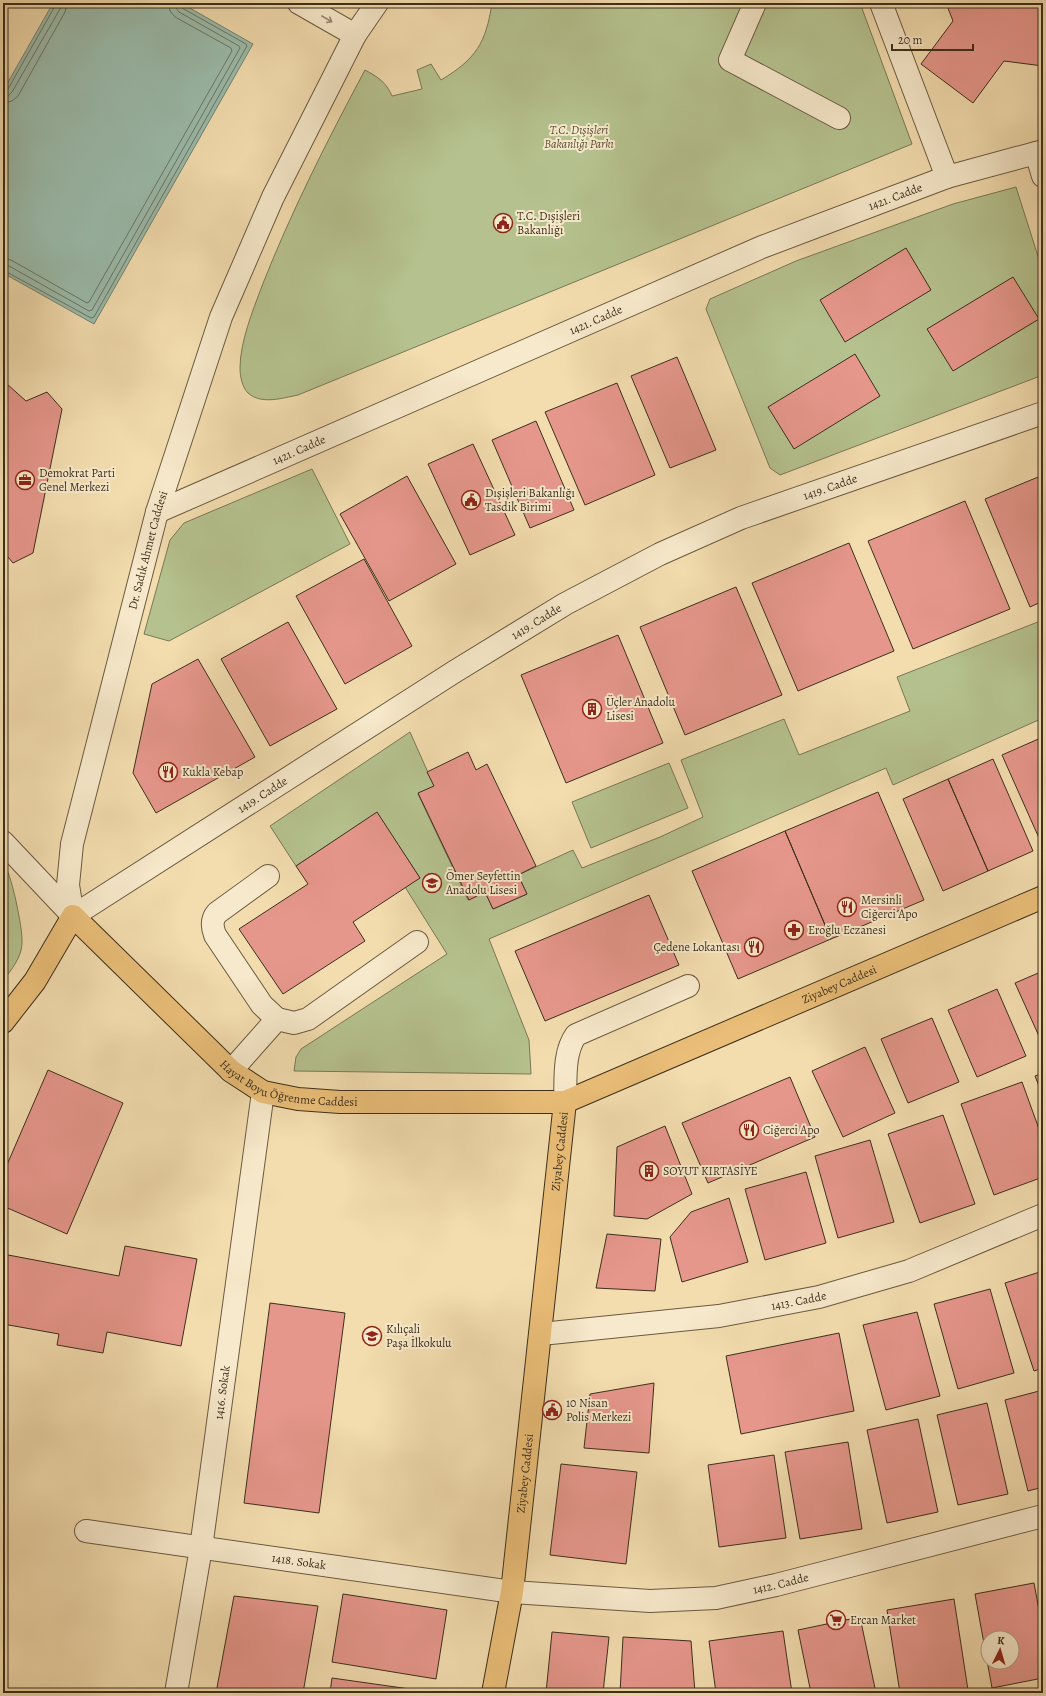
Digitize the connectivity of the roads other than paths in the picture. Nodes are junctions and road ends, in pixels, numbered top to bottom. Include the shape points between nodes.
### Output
1 (299, 3) edge
2 (377, 3) edge
3 (755, 3) edge
4 (882, 3) edge
5 (355, 36) junction
6 (839, 118) dead end
7 (1039, 152) edge
8 (1043, 176) edge
9 (946, 177) junction
10 (1043, 413) edge
11 (157, 512) junction
12 (3, 842) edge
13 (268, 876) dead end
14 (1043, 897) edge
15 (73, 916) junction
16 (417, 942) dead end
17 (688, 986) dead end
18 (277, 1019) junction
19 (3, 1022) edge
20 (231, 1071) junction
21 (263, 1092) junction
22 (565, 1102) junction
23 (1043, 1215) edge
24 (541, 1334) junction
25 (1043, 1516) edge
26 (86, 1531) dead end
27 (201, 1548) junction
28 (512, 1592) junction
29 (176, 1693) edge
30 (493, 1693) edge

1 -> 5 street
2 - 5 street, Dr. Sadık Ahmet Caddesi
3 - 6 street via 730,60
4 - 9 street
5 - 11 street, Dr. Sadık Ahmet Caddesi via 273,197 221,317
7 - 8 street
7 - 9 street, 1421. Cadde
9 - 11 street, 1421. Cadde via 762,247
10 - 15 street, 1419. Cadde via 741,518 653,558 565,604 454,672
11 - 15 street, Dr. Sadık Ahmet Caddesi via 72,844 68,885
12 - 15 street
13 - 18 street via 217,913 212,925 215,935 262,1006
14 - 22 main road, Ziyabey Caddesi
15 - 19 main road via 35,981
15 - 20 main road, Hayat Boyu Öğrenme Caddesi
16 - 18 street via 308,1020 294,1023
17 - 22 street via 576,1035 568,1053
18 - 20 street
20 - 21 main road, Hayat Boyu Öğrenme Caddesi
21 - 22 main road, Hayat Boyu Öğrenme Caddesi via 298,1099 340,1102
21 - 27 street, 1416. Sokak
22 - 24 main road, Ziyabey Caddesi
23 - 24 street, 1413. Cadde via 909,1271 818,1297 719,1316
24 - 28 main road, Ziyabey Caddesi
25 - 28 street, 1412. Cadde via 716,1598 650,1601
26 - 27 street, 1418. Sokak
27 - 28 street, 1418. Sokak
27 - 29 street, 1416. Sokak
28 - 30 main road, Ziyabey Caddesi

